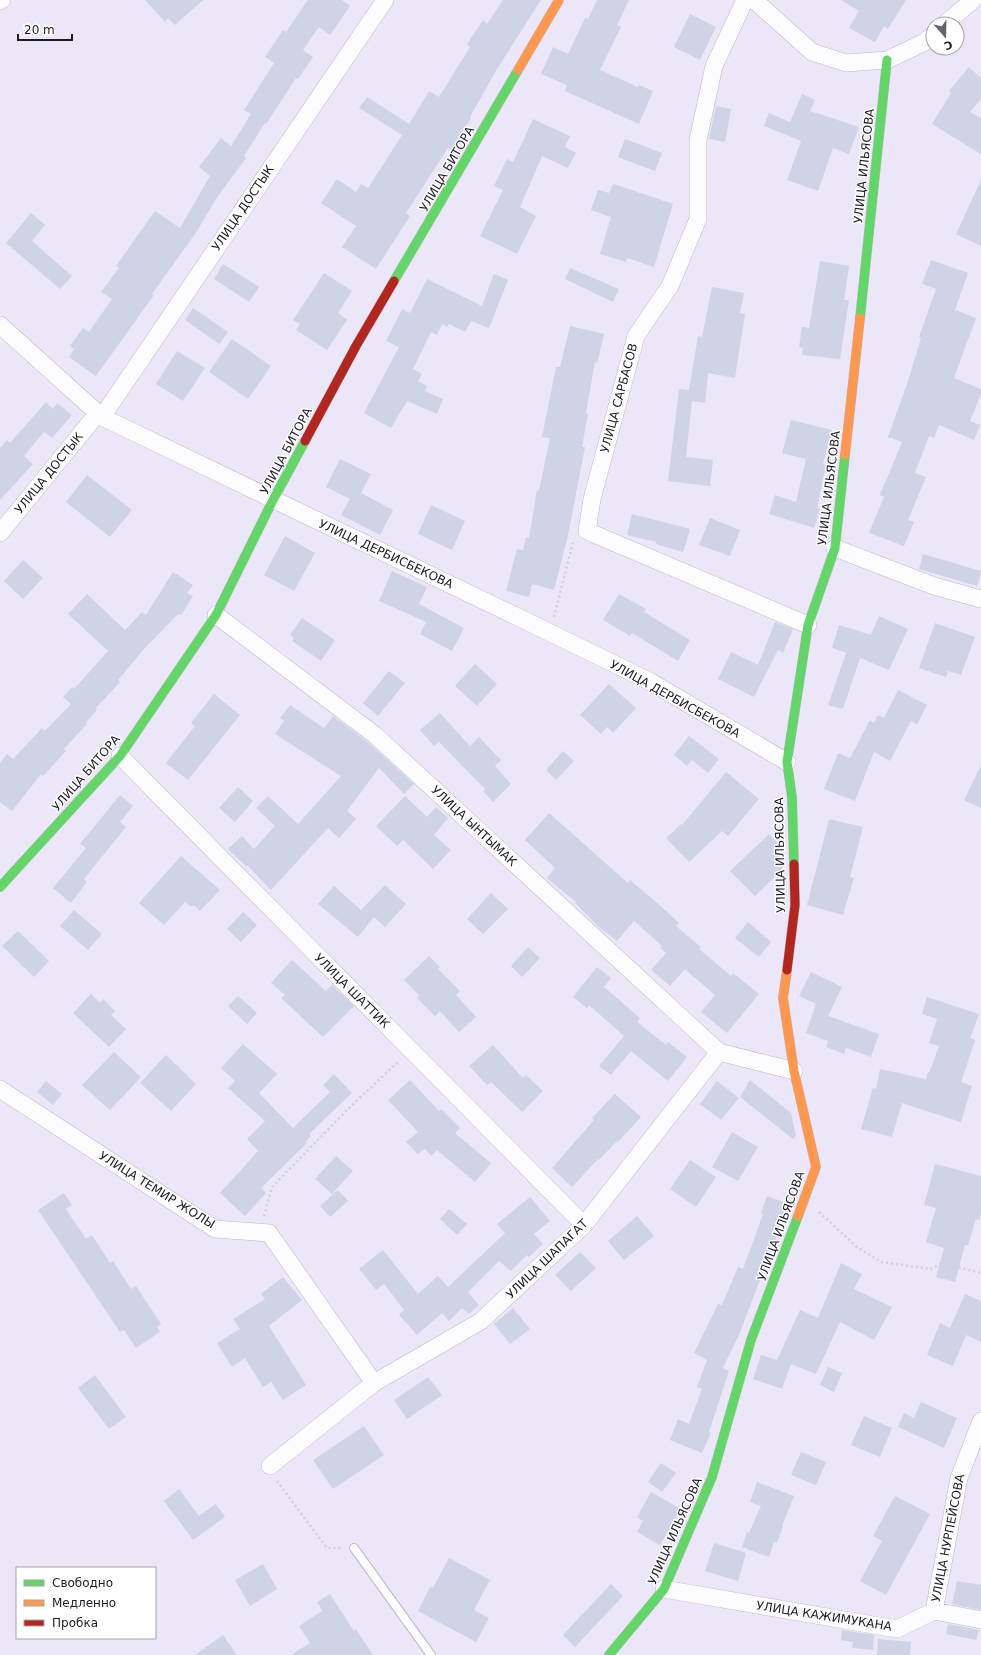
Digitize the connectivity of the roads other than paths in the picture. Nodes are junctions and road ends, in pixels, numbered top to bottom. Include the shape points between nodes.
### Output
1 (385, 0) edge
2 (559, 0) edge
3 (745, 0) edge
4 (754, 0) edge
5 (973, 0) edge
6 (954, 16) edge
7 (925, 42) edge
8 (887, 60) junction
9 (0, 326) edge
10 (100, 415) junction
11 (273, 500) junction
12 (0, 533) edge
13 (835, 548) junction
14 (981, 599) edge
15 (216, 614) junction
16 (808, 625) junction
17 (120, 756) junction
18 (787, 762) junction
19 (0, 887) edge
20 (719, 1052) junction
21 (794, 1071) junction
22 (0, 1089) edge
23 (584, 1225) junction
24 (374, 1383) junction
25 (981, 1421) edge
26 (270, 1466) road end
27 (354, 1548) road end
28 (664, 1589) junction
29 (934, 1611) junction
30 (981, 1620) edge
31 (431, 1655) edge
32 (609, 1655) edge

1 - 10 street, УЛИЦА ДОСТЫК
2 - 11 street, УЛИЦА БИТОРА via 356,346
3 - 16 street, УЛИЦА САРБАСОВ via 712,74 698,140 698,219 670,286 636,336 592,499 587,531
4 - 8 street via 812,52 846,63
5 - 6 street
7 - 8 street
8 - 13 street, УЛИЦА ИЛЬЯСОВА
9 - 10 street, УЛИЦА ДЕРБИСБЕКОВА
10 - 11 street, УЛИЦА ДЕРБИСБЕКОВА
10 - 12 street, УЛИЦА ДОСТЫК
11 - 15 street, УЛИЦА БИТОРА
11 - 18 street, УЛИЦА ДЕРБИСБЕКОВА via 651,682
13 - 14 street via 934,586
13 - 16 street, УЛИЦА ИЛЬЯСОВА
15 - 17 street, УЛИЦА БИТОРА
15 - 20 street, УЛИЦА ЫНТЫМАК via 375,735
16 - 18 street, УЛИЦА ИЛЬЯСОВА
17 - 19 street, УЛИЦА БИТОРА
17 - 23 street, УЛИЦА ШАТТИК
18 - 21 street, УЛИЦА ИЛЬЯСОВА via 792,797 795,905 783,998
20 - 21 street
20 - 23 street, УЛИЦА ШАПАГАТ
21 - 28 street, УЛИЦА ИЛЬЯСОВА via 816,1167 751,1340 712,1477
22 - 24 street, УЛИЦА ТЕМИР ЖОЛЫ via 215,1229 269,1233
23 - 24 street, УЛИЦА ШАПАГАТ via 481,1321
24 - 26 street, УЛИЦА ШАПАГАТ
25 - 29 street, УЛИЦА НУРПЕЙСОВА via 959,1478
27 - 31 lane
28 - 29 street, УЛИЦА КАЖИМУКАНА via 896,1629
28 - 32 street, УЛИЦА ИЛЬЯСОВА
29 - 30 street

